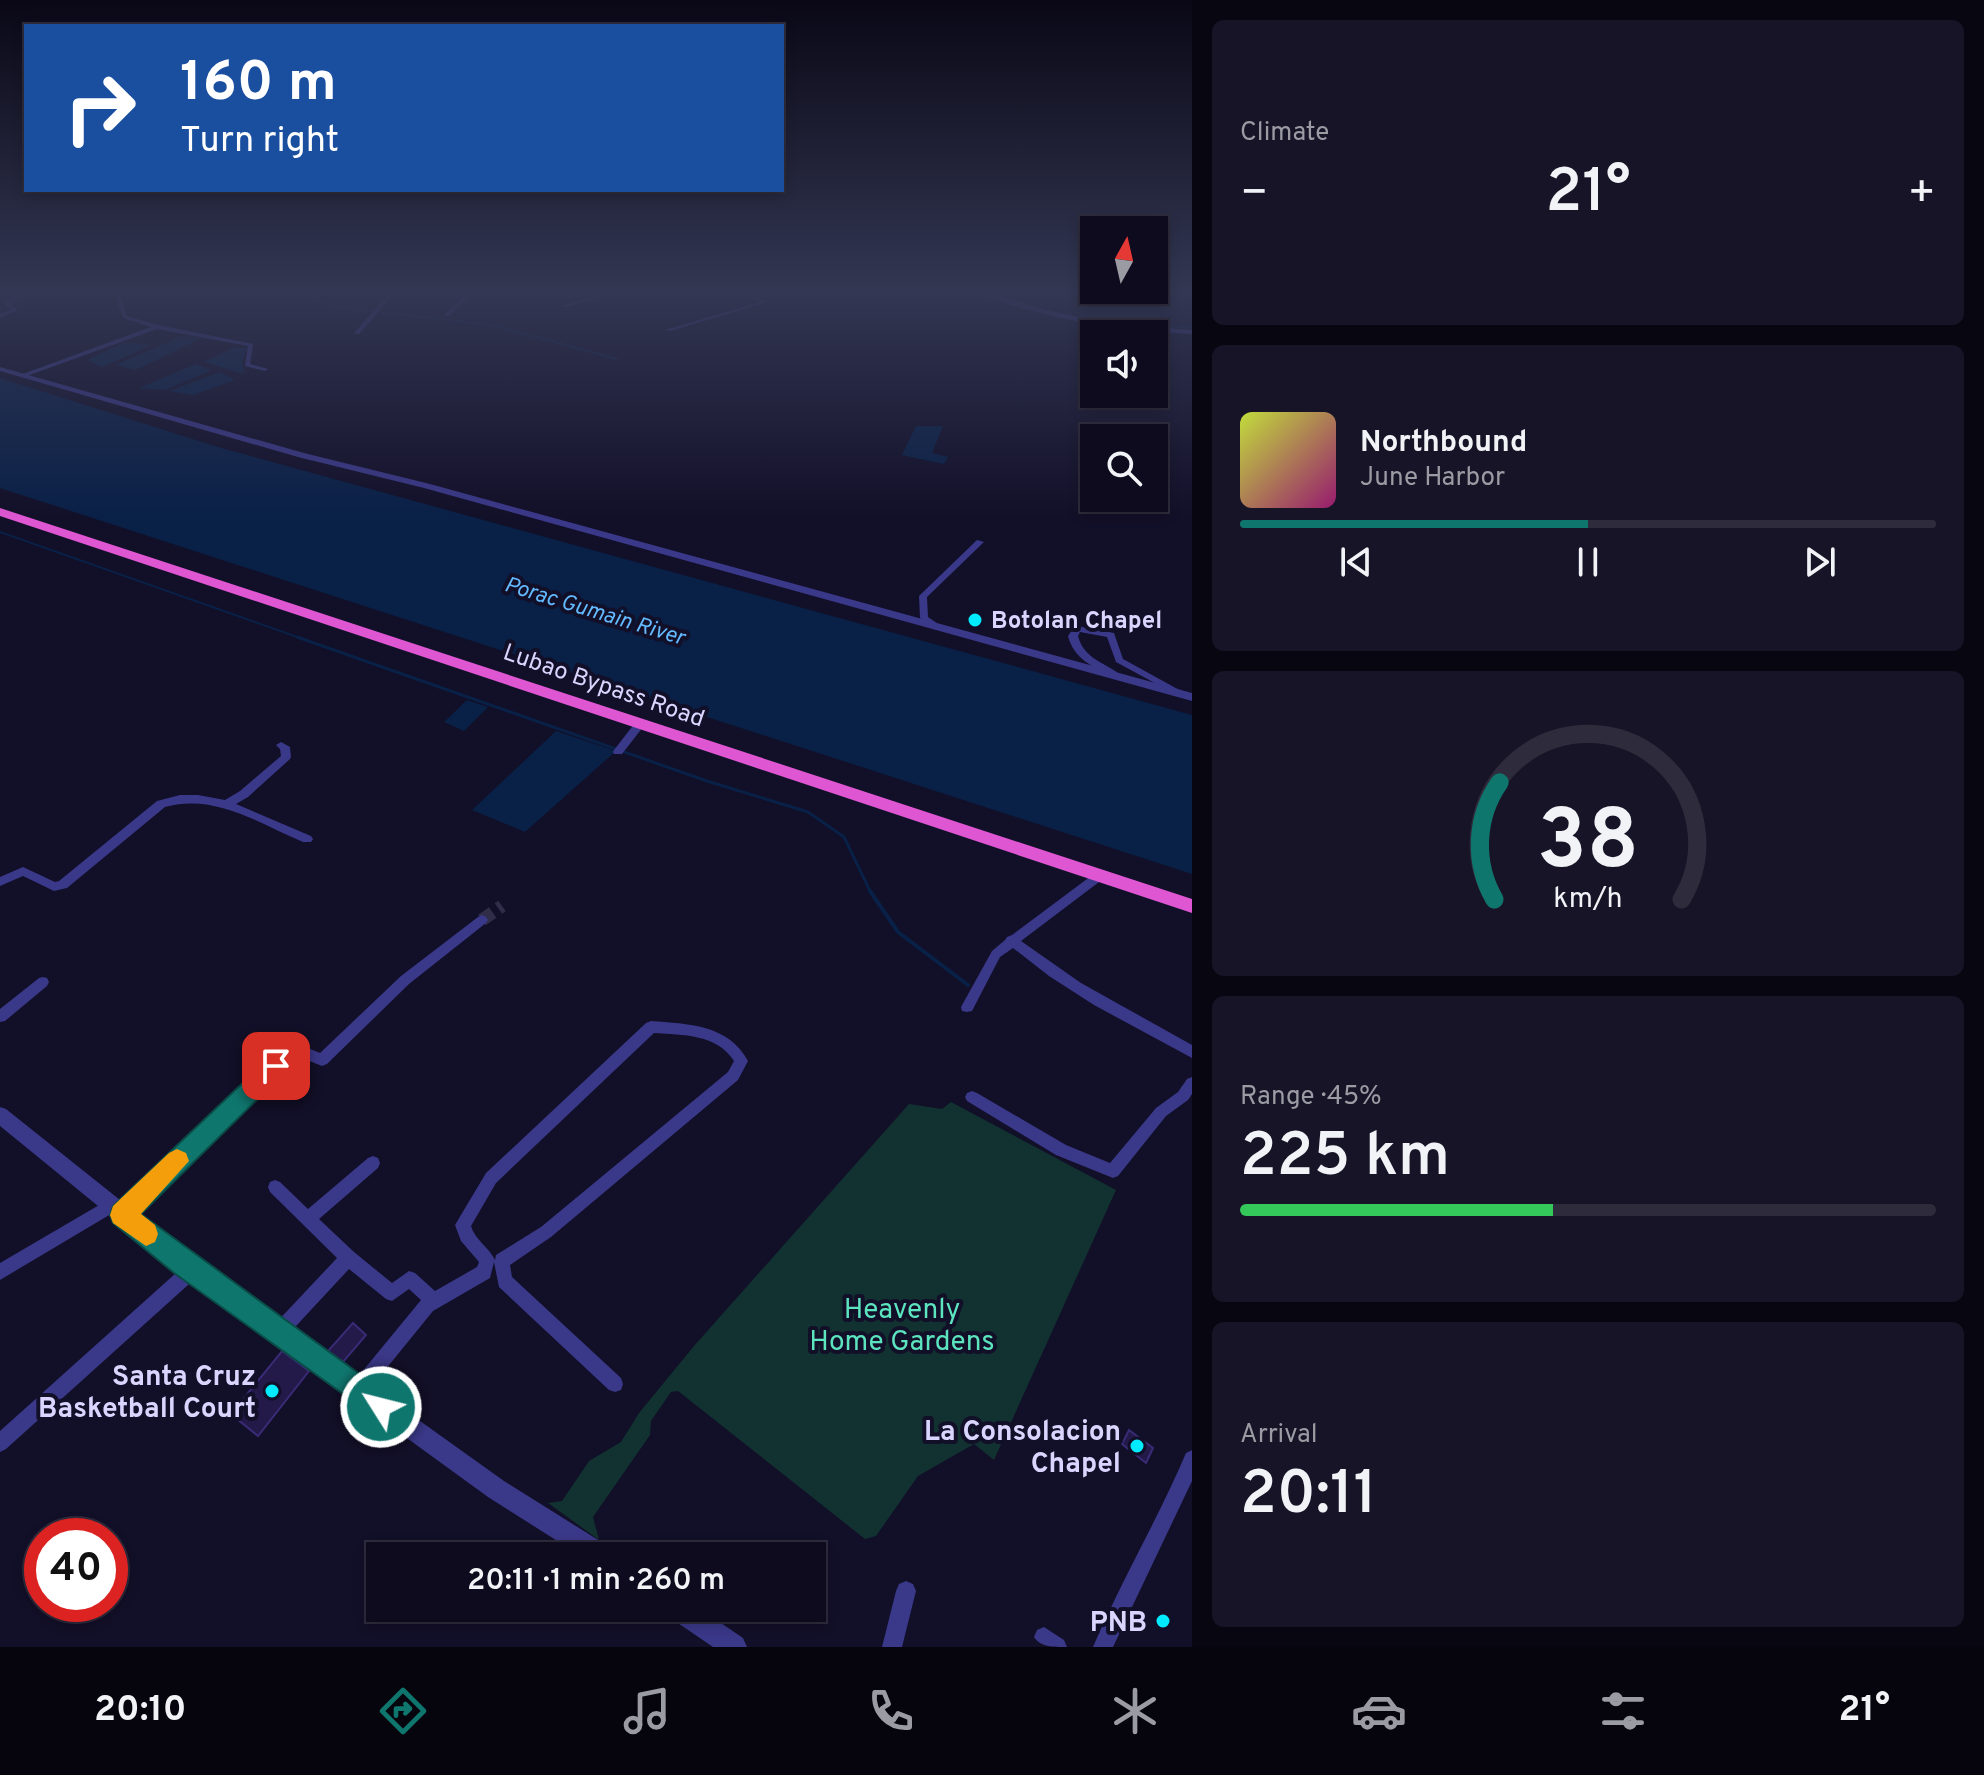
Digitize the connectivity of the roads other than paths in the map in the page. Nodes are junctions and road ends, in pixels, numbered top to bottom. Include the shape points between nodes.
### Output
1 (47, 367) edge
2 (255, 367) edge
3 (0, 369) edge
4 (265, 369) dead end
5 (22, 376) junction
6 (0, 512) edge
7 (980, 542) dead end
8 (944, 630) junction
9 (1116, 675) junction
10 (1178, 693) junction
11 (1192, 697) edge
12 (639, 725) junction
13 (281, 745) dead end
14 (620, 750) dead end
15 (229, 803) junction
16 (307, 839) dead end
17 (1099, 876) junction
18 (0, 882) edge
19 (1192, 906) edge
20 (482, 920) tunnel mouth
21 (1011, 940) junction
22 (43, 982) dead end
23 (967, 1007) dead end
24 (0, 1017) edge
25 (1192, 1052) edge
26 (1192, 1083) edge
27 (972, 1097) dead end
28 (0, 1115) edge
29 (373, 1163) dead end
30 (275, 1187) dead end
31 (117, 1210) junction
32 (308, 1219) junction
33 (348, 1258) junction
34 (484, 1266) junction
35 (192, 1270) junction
36 (502, 1270) junction
37 (0, 1272) edge
38 (433, 1300) junction
39 (278, 1333) junction
40 (615, 1384) dead end
41 (358, 1390) junction
42 (0, 1443) edge
43 (1192, 1459) edge
44 (581, 1542) edge
45 (906, 1591) dead end
46 (698, 1622) edge
47 (734, 1647) edge
48 (892, 1647) edge
49 (1103, 1647) edge

1 - 5 street
2 - 4 street
3 - 5 street
5 - 8 street
6 - 12 highway, Lubao Bypass Road
7 - 8 street via 923,596 924,618
8 - 9 street
9 - 10 street
9 - 10 street via 1079,651 1073,636 1077,629 1111,635 1119,660
10 - 11 street
12 - 14 street
12 - 17 highway, Lubao Bypass Road
13 - 15 street via 286,757
15 - 16 street
15 - 18 street via 161,804 63,885 54,887 23,871
17 - 19 highway, Lubao Bypass Road
17 - 21 street
20 - 31 street via 405,980 322,1060 291,1053
21 - 23 street via 996,954
21 - 25 street via 1091,1000
22 - 24 street
26 - 27 street via 1113,1171 1061,1150
28 - 31 street
29 - 32 street
30 - 32 street
31 - 35 street
31 - 37 street
32 - 33 street
33 - 38 street via 392,1293 409,1279
33 - 39 street
34 - 36 street
34 - 36 street via 487,1260 463,1225 491,1178 651,1027 701,1031 737,1053 741,1061 733,1076 546,1232 502,1261
34 - 38 street via 484,1272
35 - 39 street
35 - 42 street
36 - 40 street via 505,1281
38 - 41 street
39 - 41 street
41 - 44 street
43 - 49 street
45 - 48 street
46 - 47 street

